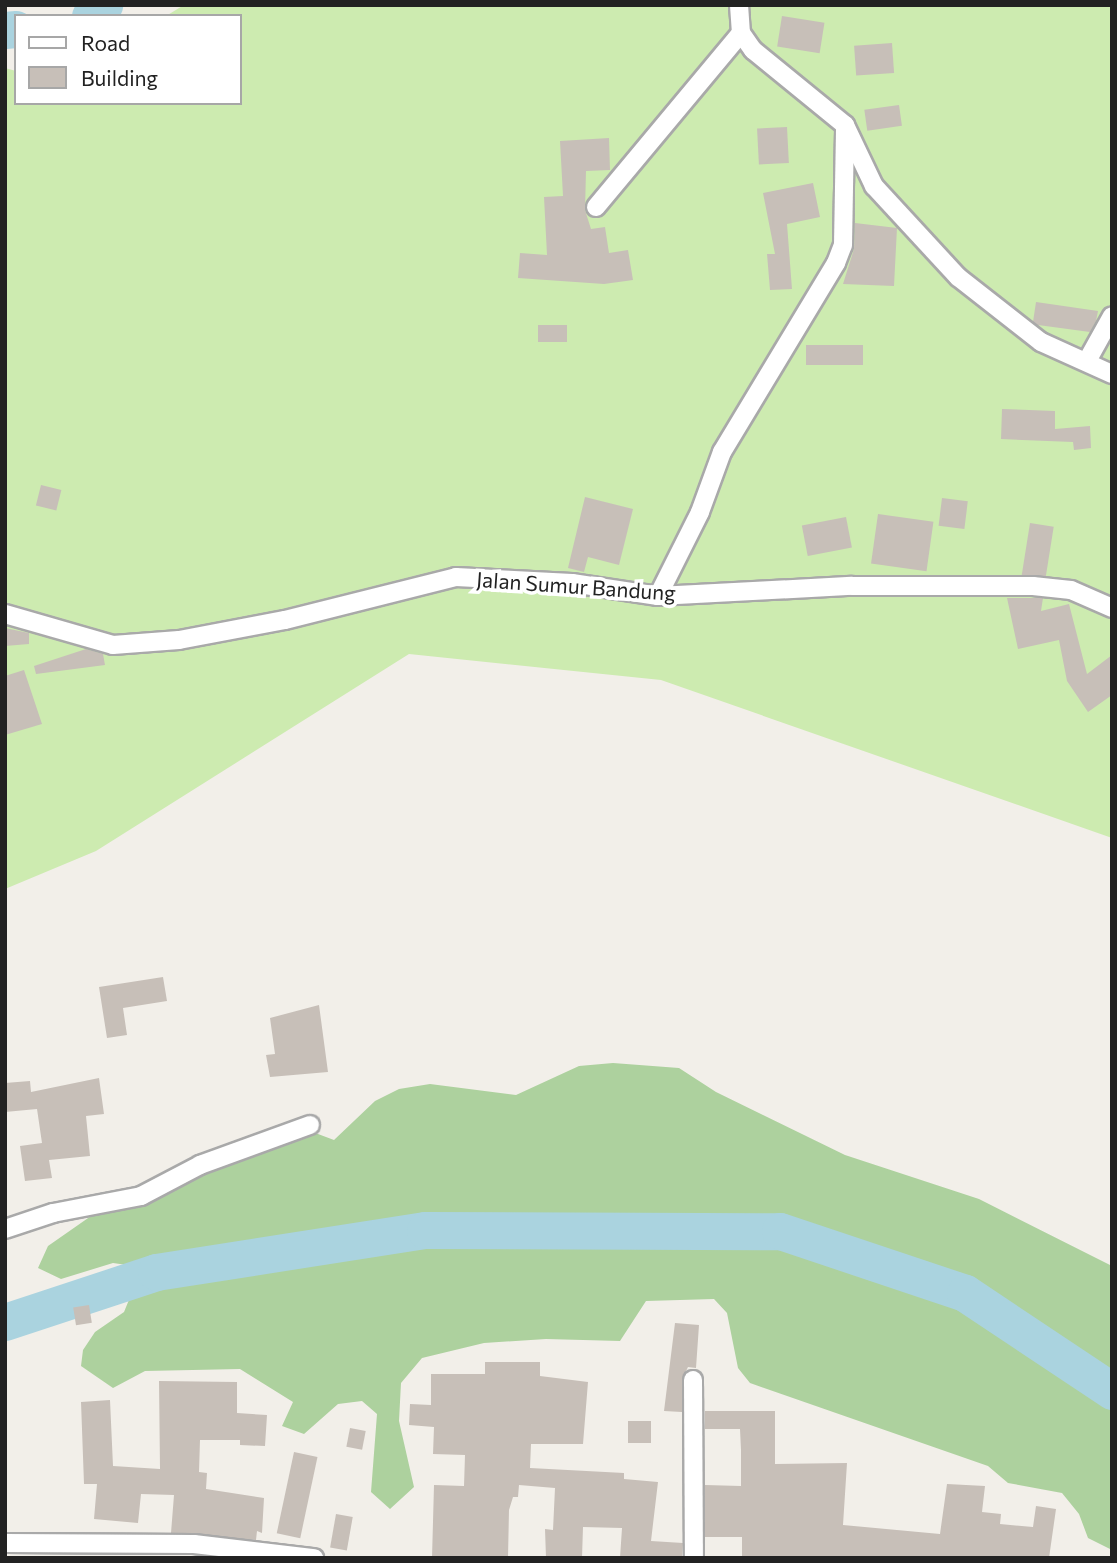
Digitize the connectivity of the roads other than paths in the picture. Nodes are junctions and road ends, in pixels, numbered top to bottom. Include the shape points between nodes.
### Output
1 (739, 5) edge
2 (741, 33) junction
3 (845, 125) junction
4 (596, 207) dead end
5 (1112, 317) edge
6 (1087, 361) junction
7 (1112, 374) edge
8 (658, 596) junction
9 (1112, 608) edge
10 (5, 614) edge
11 (310, 1125) dead end
12 (5, 1229) edge
13 (693, 1380) dead end
14 (5, 1543) edge
15 (60, 1551) edge
16 (314, 1558) edge
17 (694, 1558) edge

1 - 2 street
2 - 3 street via 753,50
2 - 4 street
3 - 6 street via 874,186 958,277 1041,342
3 - 8 street via 843,245 836,263 722,452 700,512
5 - 6 street
6 - 7 street
8 - 9 street, Jalan Sumur Bandung via 995,585 1071,590
8 - 10 street, Jalan Sumur Bandung via 572,583 456,577 285,620 179,640 113,645
11 - 12 street via 200,1165 141,1196 53,1213
13 - 17 street
14 - 15 street
15 - 16 street via 194,1544

